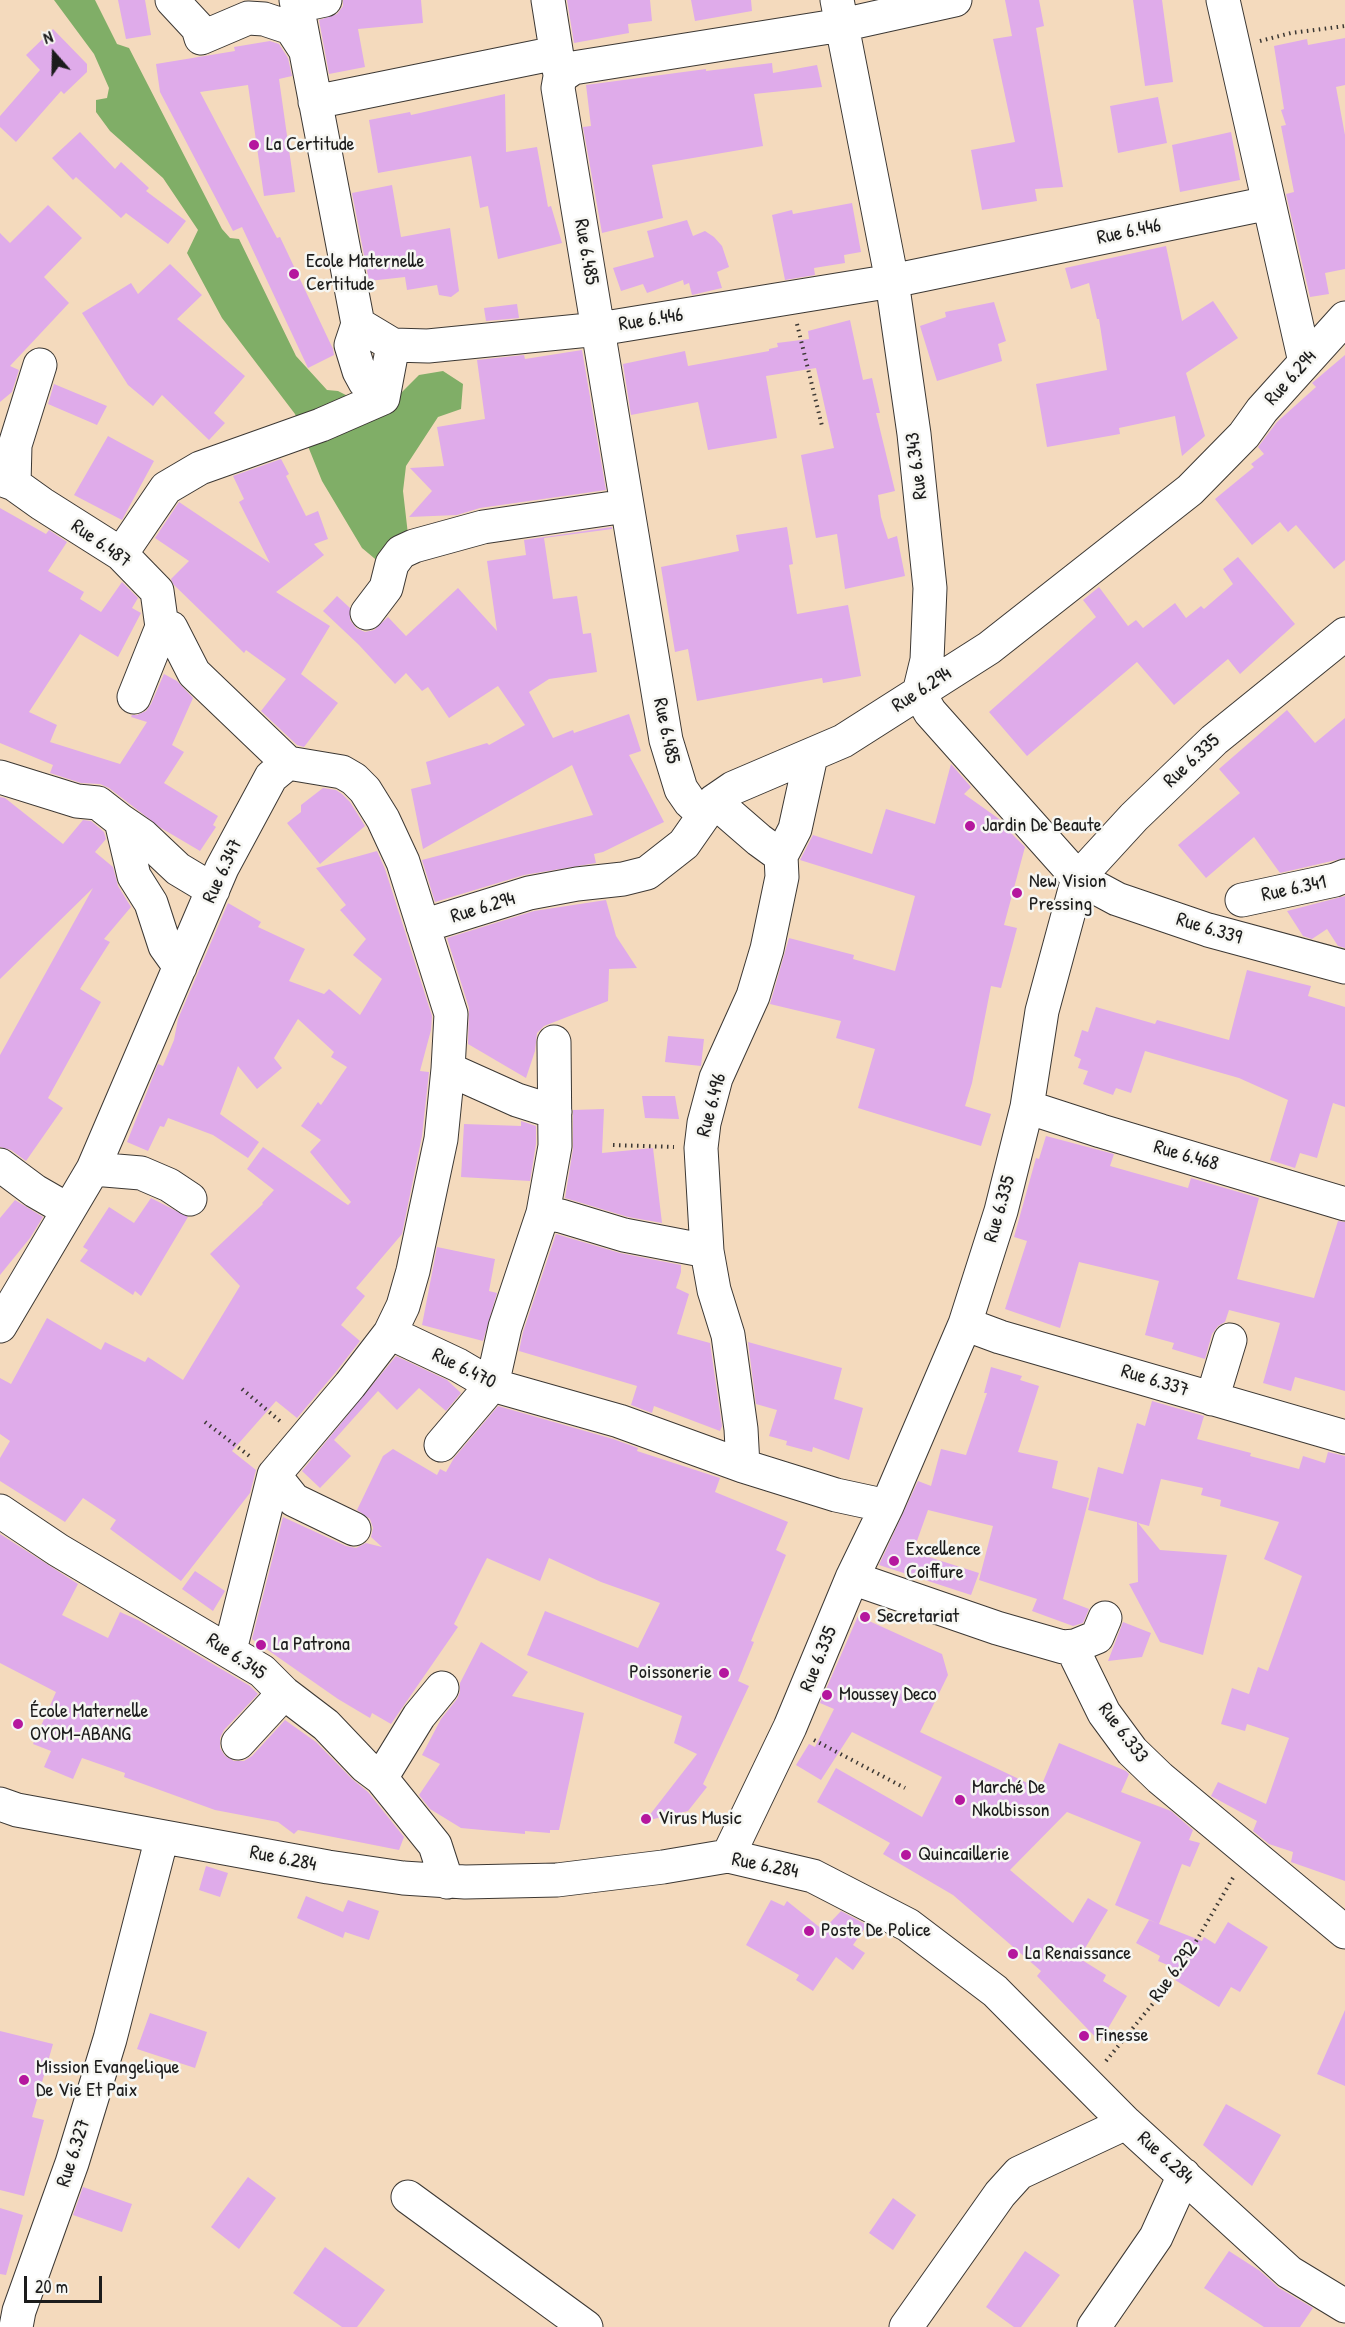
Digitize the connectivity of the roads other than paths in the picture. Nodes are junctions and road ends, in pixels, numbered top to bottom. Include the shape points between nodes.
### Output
1 (172, 0) edge
2 (548, 0) edge
3 (955, 0) edge
4 (1223, 0) edge
5 (293, 5) edge
6 (840, 13) edge
7 (558, 65) junction
8 (315, 102) junction
9 (1269, 203) junction
10 (892, 281) junction
11 (1345, 318) edge
12 (358, 324) junction
13 (599, 329) junction
14 (393, 345) junction
15 (1305, 362) junction
16 (40, 365) dead end
17 (359, 371) junction
18 (383, 398) junction
19 (7, 482) edge
20 (626, 506) junction
21 (121, 554) junction
22 (165, 607) junction
23 (367, 613) dead end
24 (1345, 634) edge
25 (919, 693) junction
26 (134, 697) dead end
27 (811, 756) junction
28 (288, 763) junction
29 (0, 777) edge
30 (709, 808) junction
31 (121, 821) junction
32 (782, 856) junction
33 (1345, 876) edge
34 (1078, 878) junction
35 (213, 890) junction
36 (1242, 900) dead end
37 (423, 926) junction
38 (180, 967) junction
39 (1345, 967) edge
40 (554, 1042) dead end
41 (448, 1069) junction
42 (1028, 1107) junction
43 (555, 1112) junction
44 (0, 1165) edge
45 (93, 1169) junction
46 (190, 1199) dead end
47 (1345, 1204) edge
48 (68, 1210) junction
49 (543, 1213) junction
50 (707, 1251) junction
51 (965, 1324) junction
52 (0, 1326) edge
53 (390, 1333) junction
54 (1230, 1340) dead end
55 (492, 1385) junction
56 (1212, 1398) junction
57 (1345, 1437) edge
58 (441, 1445) dead end
59 (743, 1466) junction
60 (274, 1475) junction
61 (887, 1506) junction
62 (0, 1511) edge
63 (354, 1530) dead end
64 (852, 1578) junction
65 (1105, 1618) dead end
66 (1076, 1646) junction
67 (230, 1650) junction
68 (442, 1688) dead end
69 (284, 1693) junction
70 (238, 1743) dead end
71 (381, 1778) junction
72 (0, 1804) edge
73 (162, 1836) junction
74 (728, 1856) junction
75 (447, 1882) junction
76 (1345, 1932) edge
77 (1126, 2123) junction
78 (1184, 2175) junction
79 (408, 2197) dead end
80 (1345, 2307) edge
81 (12, 2315) edge
82 (586, 2327) edge
83 (906, 2327) edge
84 (1095, 2327) edge
85 (1333, 2327) edge

1 - 5 street via 198,28 201,38
2 - 7 street, Rue 6.485
3 - 6 street
4 - 9 street
5 - 8 street
6 - 7 street via 573,68
6 - 10 street, Rue 6.343
7 - 8 street
7 - 13 street, Rue 6.485 via 558,88
8 - 12 street
9 - 10 street, Rue 6.446
9 - 15 street
10 - 13 street, Rue 6.446
10 - 25 street, Rue 6.343 via 914,434 930,588 927,660
11 - 15 street, Rue 6.294
12 - 14 street, Rue 6.446
12 - 17 street via 351,345
13 - 14 street, Rue 6.446 via 428,346
13 - 20 street, Rue 6.485
14 - 17 street
14 - 18 street
15 - 25 street, Rue 6.294 via 1244,435 1190,489 989,648
16 - 19 street
17 - 18 street
18 - 21 street via 321,425 200,468 166,488
19 - 21 street, Rue 6.487
20 - 23 street via 483,527 414,546 396,558 386,588
20 - 30 street, Rue 6.485 via 666,740 681,789 690,802
21 - 22 street, Rue 6.487
22 - 26 street
22 - 28 street, Rue 6.487 via 194,673
24 - 34 street, Rue 6.335 via 1214,740
25 - 27 street, Rue 6.294 via 843,741
25 - 34 street via 930,712
27 - 30 street, Rue 6.294 via 733,788
27 - 32 street, Rue 6.496 via 795,829
28 - 35 street, Rue 6.347 via 271,777
28 - 37 street via 342,772 365,790 402,862
29 - 31 street via 76,801 98,803
30 - 32 street, Rue 6.485
30 - 37 street, Rue 6.294 via 684,844 647,873 529,893
31 - 35 street via 178,869
31 - 38 street via 134,876 151,903 165,946
32 - 50 street, Rue 6.496 via 782,877 767,949 753,996 716,1078 704,1124 701,1148
33 - 36 street, Rue 6.341
34 - 39 street, Rue 6.339 via 1117,899
34 - 42 street, Rue 6.335 via 1042,1011
35 - 38 street, Rue 6.347
37 - 41 street via 451,1014
38 - 45 street, Rue 6.347
40 - 43 street
41 - 43 street via 517,1100
41 - 53 street via 441,1139 427,1210 403,1306
42 - 47 street, Rue 6.468
42 - 51 street, Rue 6.335 via 1001,1211
43 - 49 street via 555,1146
44 - 48 street
45 - 46 street via 141,1173
45 - 48 street, Rue 6.347
48 - 52 street, Rue 6.347
49 - 50 street via 624,1235
49 - 55 street via 505,1327
50 - 59 street, Rue 6.496 via 728,1335
51 - 56 street, Rue 6.337
51 - 61 street, Rue 6.335
53 - 55 street, Rue 6.470
53 - 60 street
54 - 56 street
55 - 58 street
55 - 59 street, Rue 6.470 via 619,1420
56 - 57 street, Rue 6.337
59 - 61 street, Rue 6.470 via 836,1495
60 - 63 street via 294,1500
60 - 67 street
61 - 64 street, Rue 6.335
62 - 67 street, Rue 6.345 via 58,1550
64 - 66 street via 997,1628 1063,1647
64 - 74 street, Rue 6.335 via 790,1727
65 - 66 street via 1097,1637
66 - 76 street, Rue 6.333 via 1077,1658 1104,1713 1132,1751
67 - 69 street, Rue 6.345 via 262,1671
68 - 71 street via 419,1716
69 - 70 street
69 - 71 street, Rue 6.345 via 326,1725
71 - 75 street, Rue 6.345 via 435,1845
72 - 73 street, Rue 6.284
73 - 75 street, Rue 6.284 via 328,1868
73 - 81 street, Rue 6.327 via 110,2039 72,2163
74 - 75 street, Rue 6.284 via 557,1880
74 - 77 street, Rue 6.284 via 813,1876 908,1925 995,1991
77 - 78 street, Rue 6.284
77 - 83 street via 1019,2173
78 - 80 street, Rue 6.284 via 1289,2272
78 - 84 street via 1156,2237
79 - 82 street
80 - 85 street

